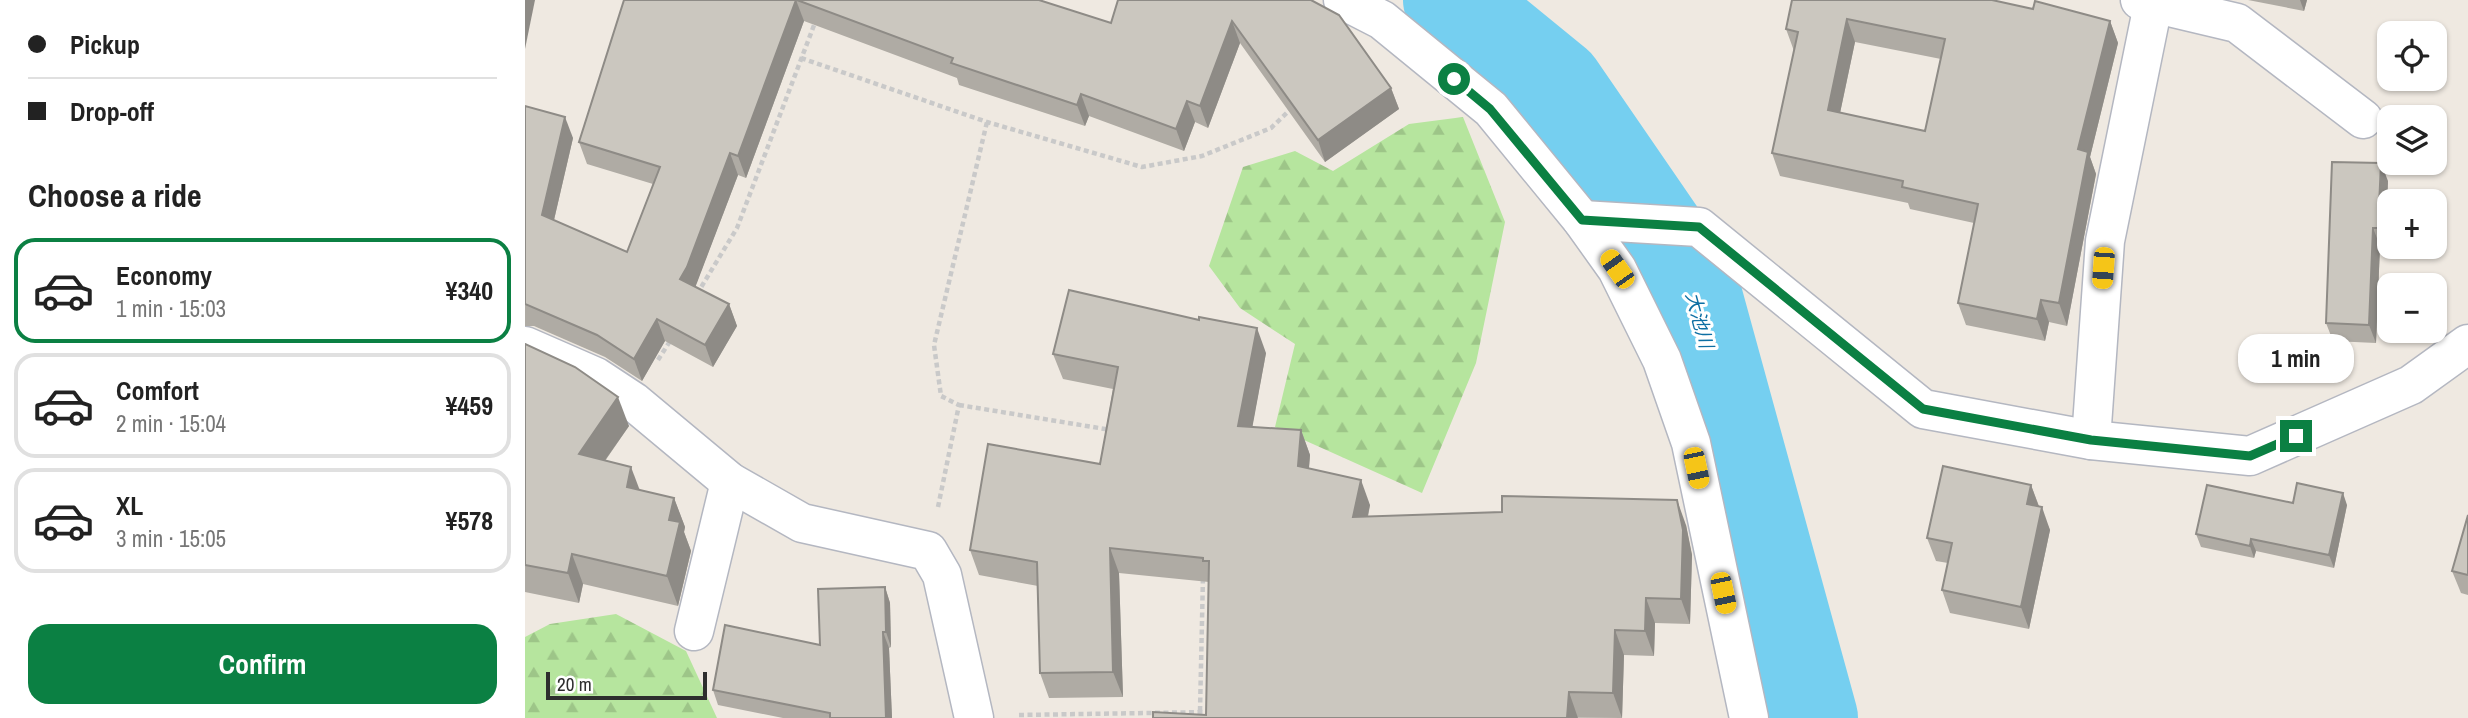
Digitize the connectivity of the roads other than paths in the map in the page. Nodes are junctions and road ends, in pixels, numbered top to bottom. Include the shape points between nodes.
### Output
1 (2149, 1) edge
2 (1367, 4) edge
3 (2363, 119) dead end
4 (1600, 221) junction
5 (2468, 344) edge
6 (525, 346) edge
7 (2091, 440) junction
8 (730, 482) junction
9 (694, 631) dead end
10 (974, 717) edge
11 (1749, 718) edge

1 - 3 street via 2237,23
1 - 7 street via 2105,242
2 - 4 street via 1490,109
4 - 7 street via 1699,227 1923,409
4 - 11 street via 1617,269 1662,360 1691,443
5 - 7 street via 2411,386 2250,456
6 - 8 street via 596,377 634,402
8 - 9 street
8 - 10 street via 802,523 928,551 942,575

